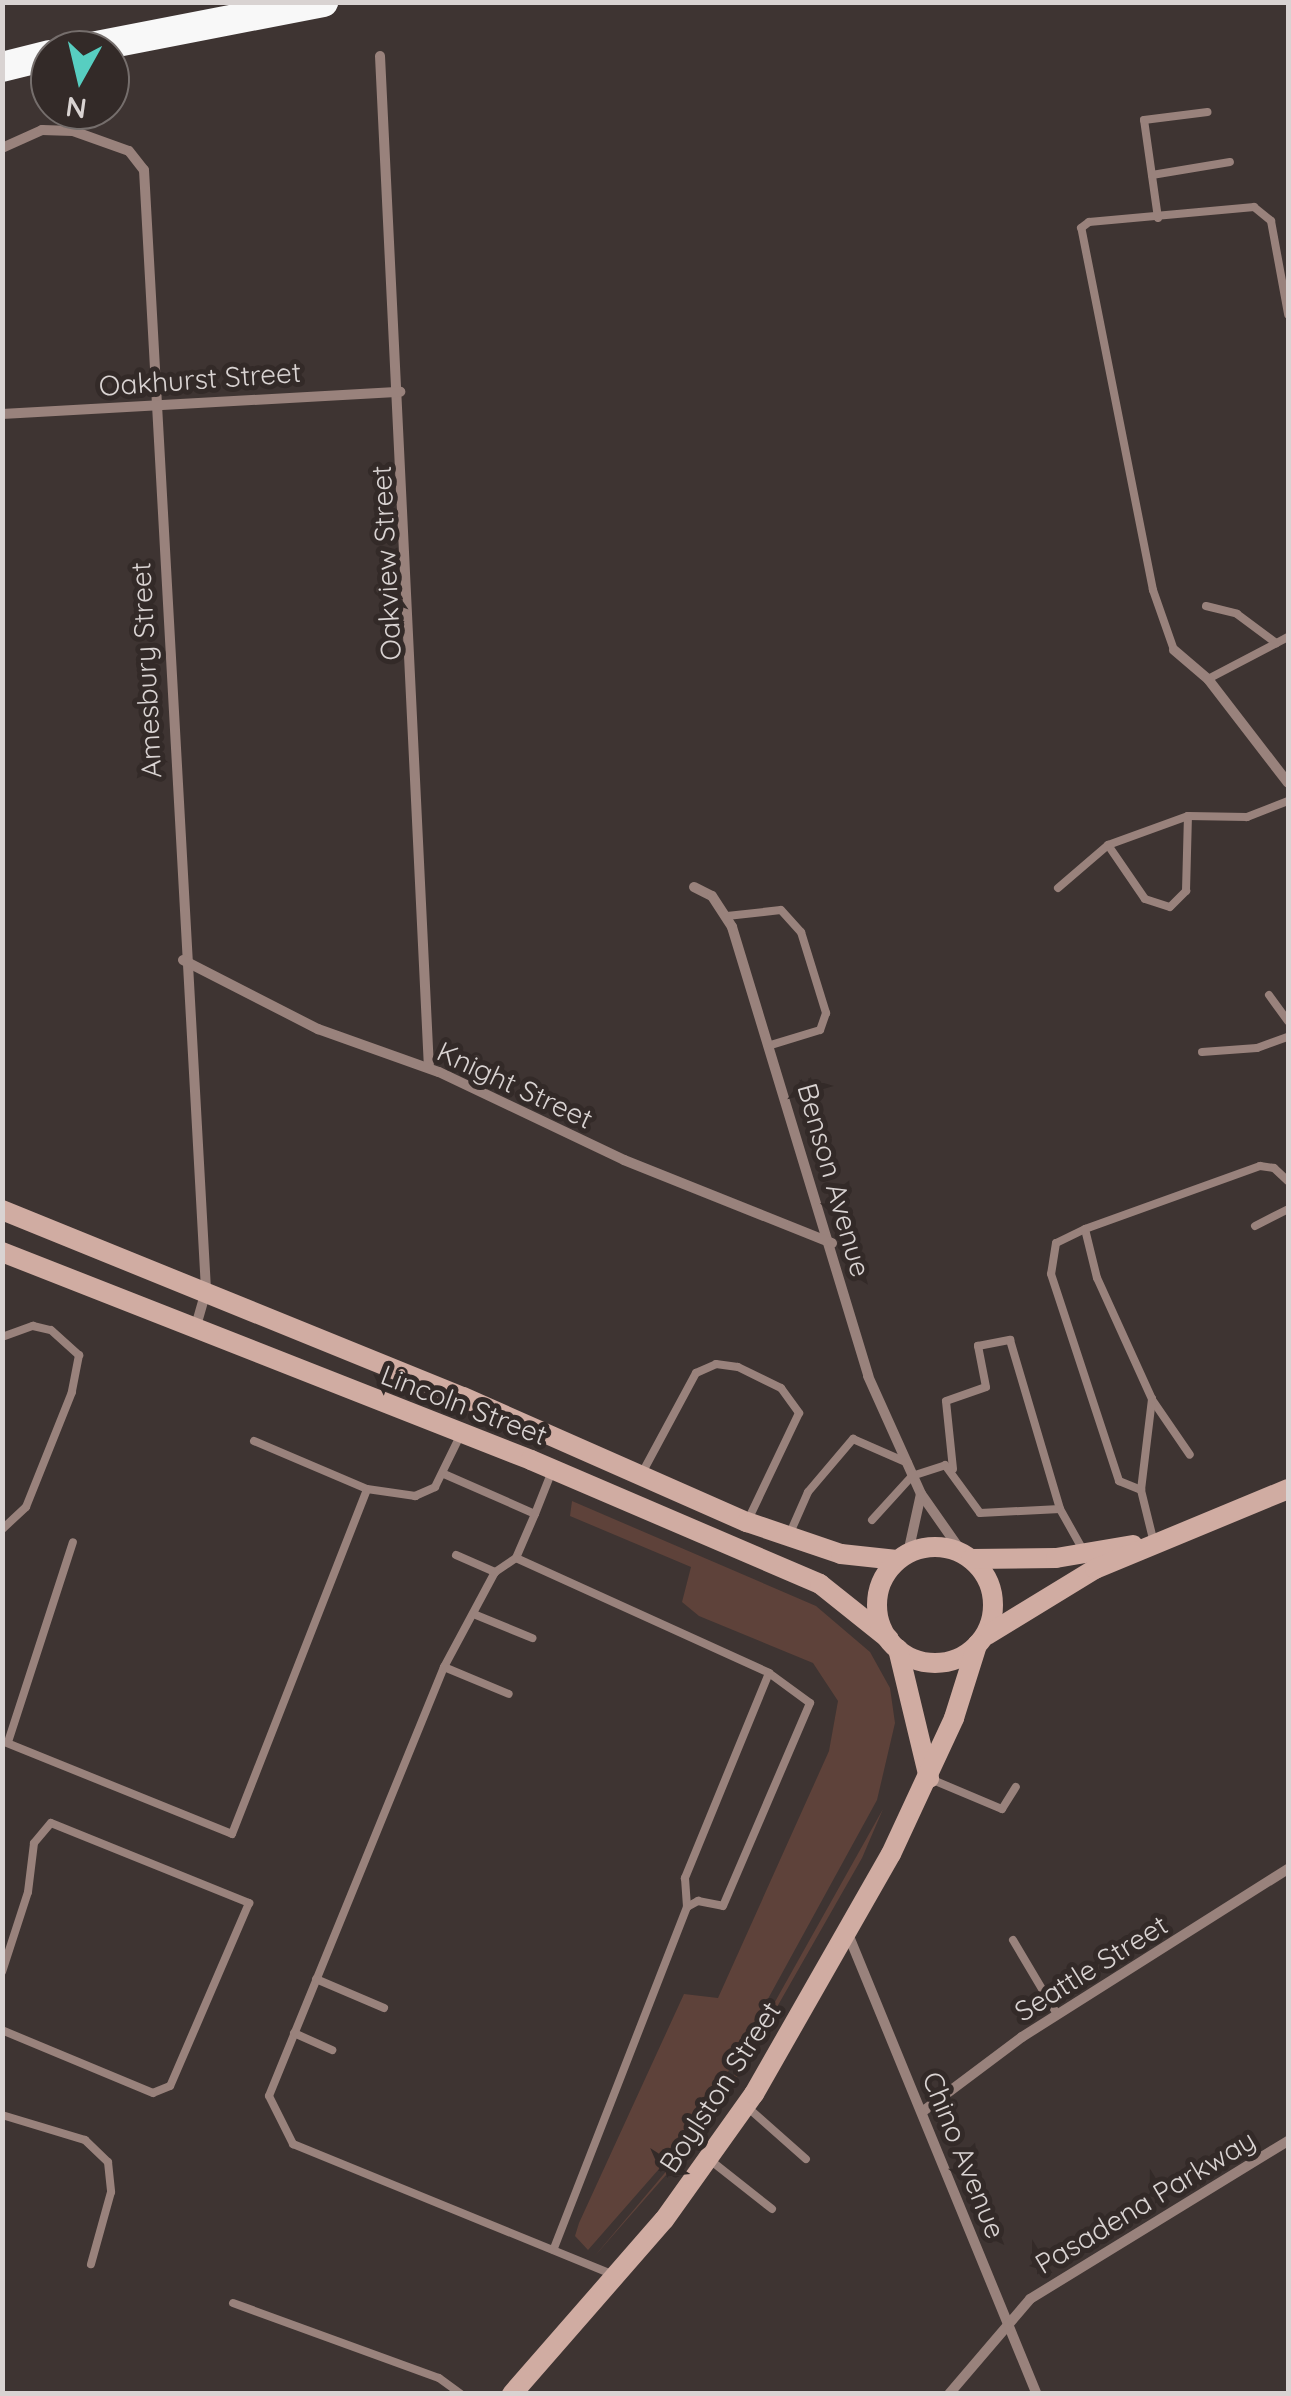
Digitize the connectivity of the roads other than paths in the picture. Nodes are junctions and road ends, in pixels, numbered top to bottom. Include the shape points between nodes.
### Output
1 (323, 2) edge
2 (130, 40) edge
3 (380, 56) dead end
4 (1207, 112) dead end
5 (2, 148) edge
6 (1230, 162) dead end
7 (1152, 174) junction
8 (1158, 218) junction
9 (1288, 314) edge
10 (400, 392) junction
11 (155, 405) junction
12 (2, 414) edge
13 (1206, 606) dead end
14 (1288, 636) edge
15 (1276, 643) junction
16 (1174, 650) joint
17 (1208, 679) junction
18 (1288, 783) edge
19 (1288, 800) edge
20 (1188, 816) junction
21 (1108, 845) junction
22 (694, 887) dead end
23 (1058, 888) dead end
24 (727, 916) junction
25 (183, 960) junction
26 (1269, 996) dead end
27 (1288, 1021) edge
28 (1288, 1037) edge
29 (771, 1044) junction
30 (1202, 1052) dead end
31 (428, 1068) junction
32 (1288, 1182) edge
33 (1288, 1209) edge
34 (2, 1210) edge
35 (1255, 1226) dead end
36 (1086, 1229) junction
37 (832, 1243) junction
38 (3, 1252) edge
39 (206, 1292) junction
40 (196, 1326) junction
41 (2, 1337) edge
42 (1152, 1400) junction
43 (474, 1402) junction
44 (462, 1433) junction
45 (566, 1441) junction
46 (254, 1442) dead end
47 (1190, 1456) dead end
48 (908, 1463) junction
49 (952, 1469) junction
50 (553, 1470) junction
51 (444, 1474) junction
52 (641, 1476) junction
53 (912, 1476) junction
54 (1288, 1488) edge
55 (367, 1490) junction
56 (1141, 1490) junction
57 (921, 1494) junction
58 (1060, 1510) junction
59 (534, 1514) junction
60 (872, 1520) dead end
61 (747, 1522) junction
62 (2, 1529) edge
63 (788, 1538) junction
64 (73, 1542) dead end
65 (1154, 1544) junction
66 (1083, 1550) junction
67 (456, 1555) dead end
68 (966, 1555) junction
69 (903, 1556) junction
70 (516, 1558) junction
71 (494, 1572) junction
72 (476, 1615) junction
73 (532, 1638) dead end
74 (982, 1640) junction
75 (894, 1644) junction
76 (444, 1667) junction
77 (769, 1673) junction
78 (509, 1694) dead end
79 (5, 1742) edge
80 (928, 1778) junction
81 (1016, 1787) dead end
82 (1288, 1869) edge
83 (687, 1906) junction
84 (848, 1934) junction
85 (1013, 1940) dead end
86 (3, 1972) edge
87 (316, 1979) junction
88 (384, 2008) dead end
89 (1058, 2014) junction
90 (2, 2030) edge
91 (294, 2034) junction
92 (332, 2050) dead end
93 (746, 2106) junction
94 (922, 2112) junction
95 (2, 2114) edge
96 (1288, 2141) edge
97 (806, 2158) dead end
98 (710, 2160) junction
99 (772, 2209) dead end
100 (553, 2250) junction
101 (91, 2264) dead end
102 (616, 2276) junction
103 (233, 2303) dead end
104 (1005, 2324) junction
105 (461, 2394) edge
106 (512, 2394) edge
107 (949, 2394) edge
108 (1037, 2394) edge

1 - 2 highway
3 - 10 street, Oakview Street
4 - 7 lane via 1144,120
5 - 11 street, Amesbury Street via 42,130 73,131 129,151 144,170
6 - 7 lane
7 - 8 lane
8 - 9 lane via 1254,207 1271,221
8 - 16 lane via 1089,222 1080,240 1153,590
10 - 11 street, Oakhurst Street
10 - 31 street, Oakview Street
11 - 12 street, Oakhurst Street
11 - 25 street, Amesbury Street
13 - 15 lane via 1237,614
14 - 15 lane
15 - 17 lane
16 - 17 street
17 - 18 street
19 - 20 lane via 1247,817
20 - 21 lane
20 - 21 lane via 1186,891 1170,908 1145,899
21 - 23 lane
22 - 24 street, Benson Avenue
24 - 29 street, Benson Avenue
24 - 29 lane via 781,910 802,932 826,1013 820,1030
25 - 31 street, Knight Street via 318,1030
25 - 39 street, Amesbury Street
26 - 27 lane
28 - 30 lane via 1257,1048
29 - 37 street, Benson Avenue
31 - 37 street, Knight Street via 624,1160
32 - 36 lane via 1274,1168 1260,1166
33 - 35 lane
34 - 39 main road, Lincoln Street
36 - 42 lane via 1097,1278
36 - 56 lane via 1056,1243 1051,1274 1119,1482
37 - 48 street, Benson Avenue via 868,1376
38 - 40 main road, Lincoln Street
39 - 40 street, Amesbury Street
39 - 43 main road, Lincoln Street
40 - 44 main road, Lincoln Street
41 - 62 lane via 14,1328 51,1330 79,1355 79,1370 26,1508
42 - 47 lane
42 - 56 lane
43 - 44 main road
43 - 45 main road, Lincoln Street
44 - 50 main road, Lincoln Street
44 - 51 lane
45 - 50 main road
45 - 52 main road, Lincoln Street
46 - 55 lane
48 - 53 street, Benson Avenue
48 - 63 lane via 853,1439 808,1492
49 - 53 lane
49 - 58 lane via 980,1512
49 - 58 lane via 946,1401 986,1387 978,1346 1010,1340
50 - 59 lane
50 - 75 main road, Lincoln Street via 820,1584
51 - 55 lane via 416,1496
51 - 59 lane
52 - 61 main road, Lincoln Street
52 - 61 lane via 696,1373 716,1364 738,1368 780,1388 799,1413
53 - 57 street, Benson Avenue
53 - 60 lane
54 - 65 main road
55 - 79 lane via 232,1834
56 - 65 lane
57 - 68 street, Benson Avenue
57 - 69 street
58 - 66 lane
59 - 70 lane
61 - 63 main road, Lincoln Street
63 - 69 main road, Lincoln Street via 840,1554
64 - 79 lane
65 - 66 main road
65 - 74 main road via 1095,1568
66 - 68 main road via 1056,1558
67 - 71 lane
68 - 69 main road
68 - 74 main road via 990,1590
69 - 75 main road via 876,1601
70 - 71 lane
70 - 77 lane
71 - 72 lane
72 - 73 lane
72 - 76 lane
74 - 75 main road via 943,1662 917,1661
74 - 80 main road, Boylston Street
75 - 80 main road
76 - 78 lane
76 - 87 lane
77 - 83 lane via 685,1878
77 - 83 lane via 810,1703 723,1906
80 - 81 lane via 1002,1809
80 - 84 main road, Boylston Street
82 - 89 street, Seattle Street
83 - 100 lane
84 - 93 main road, Boylston Street
84 - 94 street, Chino Avenue
85 - 89 lane
86 - 90 lane via 28,1892 34,1843 51,1823 249,1904 170,2086 153,2093
87 - 88 lane
87 - 91 lane
89 - 94 street, Seattle Street
91 - 92 lane
91 - 100 lane via 268,2096 292,2144
93 - 97 lane
93 - 98 main road, Boylston Street
94 - 104 street, Chino Avenue
95 - 101 lane via 85,2140 108,2162 111,2192
96 - 104 street, Pasadena Parkway via 1068,2271
98 - 99 lane
98 - 102 main road, Boylston Street
100 - 102 lane
102 - 106 main road, Boylston Street
103 - 105 lane via 439,2378
104 - 107 street, Pasadena Parkway
104 - 108 street, Chino Avenue

